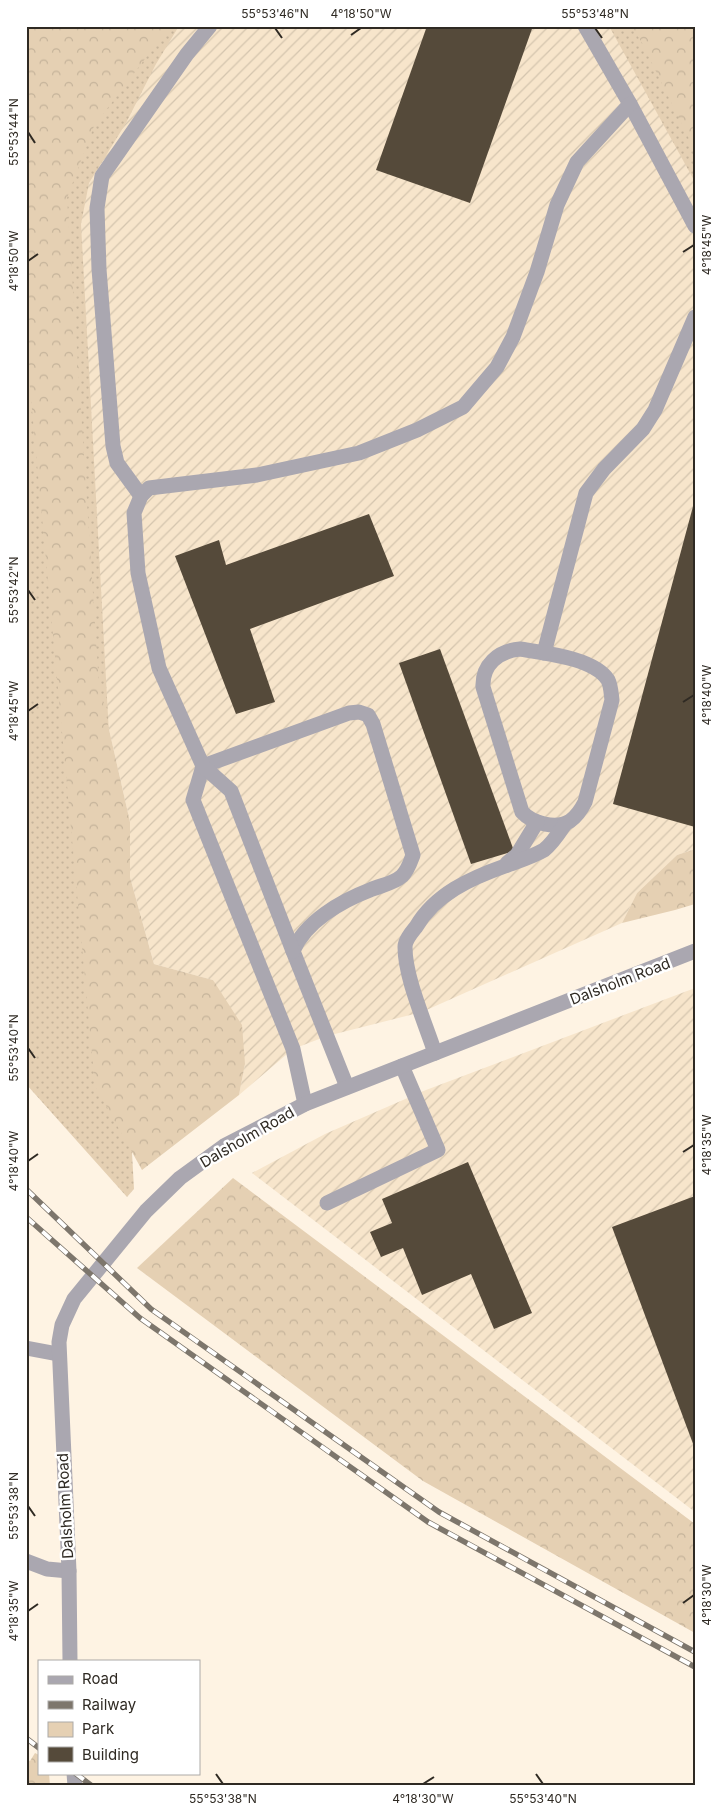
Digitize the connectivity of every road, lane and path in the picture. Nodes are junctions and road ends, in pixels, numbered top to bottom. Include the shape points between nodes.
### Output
1 (210, 26) edge
2 (585, 26) edge
3 (630, 104) junction
4 (695, 226) edge
5 (695, 317) edge
6 (141, 496) junction
7 (544, 653) junction
8 (203, 766) junction
9 (537, 822) junction
10 (565, 824) junction
11 (502, 867) junction
12 (293, 951) junction
13 (695, 952) edge
14 (435, 1053) junction
15 (402, 1066) junction
16 (347, 1087) junction
17 (305, 1104) junction
18 (327, 1203) dead end
19 (26, 1348) edge
20 (58, 1348) junction
21 (26, 1561) edge
22 (68, 1572) junction
23 (70, 1660) edge

1 - 6 street via 102,176 97,208 113,446 117,463
2 - 3 street
3 - 4 street
3 - 6 street via 576,162 513,338 497,367 463,407 418,430 359,453 257,475 149,488
5 - 7 street via 655,410 643,430 604,469 586,494
6 - 8 street via 134,513 138,573 159,668
7 - 9 street via 520,648 510,650 500,654 482,676 522,812
7 - 10 street via 592,666 608,681 611,689 612,700 584,802 577,816
8 - 12 street via 231,791
8 - 12 street via 340,715 368,714 373,724 413,856 403,875 337,906 306,929
8 - 17 street via 193,800 293,1049
9 - 10 street
9 - 11 street via 517,855
10 - 11 street via 544,850
11 - 14 street via 478,876 434,904 405,945 410,978
12 - 16 street
13 - 14 street, Dalsholm Road
14 - 15 street, Dalsholm Road
15 - 16 street, Dalsholm Road
15 - 18 street via 438,1150
16 - 17 street, Dalsholm Road
17 - 20 street, Dalsholm Road via 224,1146 162,1194 74,1299 62,1325
19 - 20 street
20 - 22 street, Dalsholm Road
21 - 22 street
22 - 23 street, Dalsholm Road

